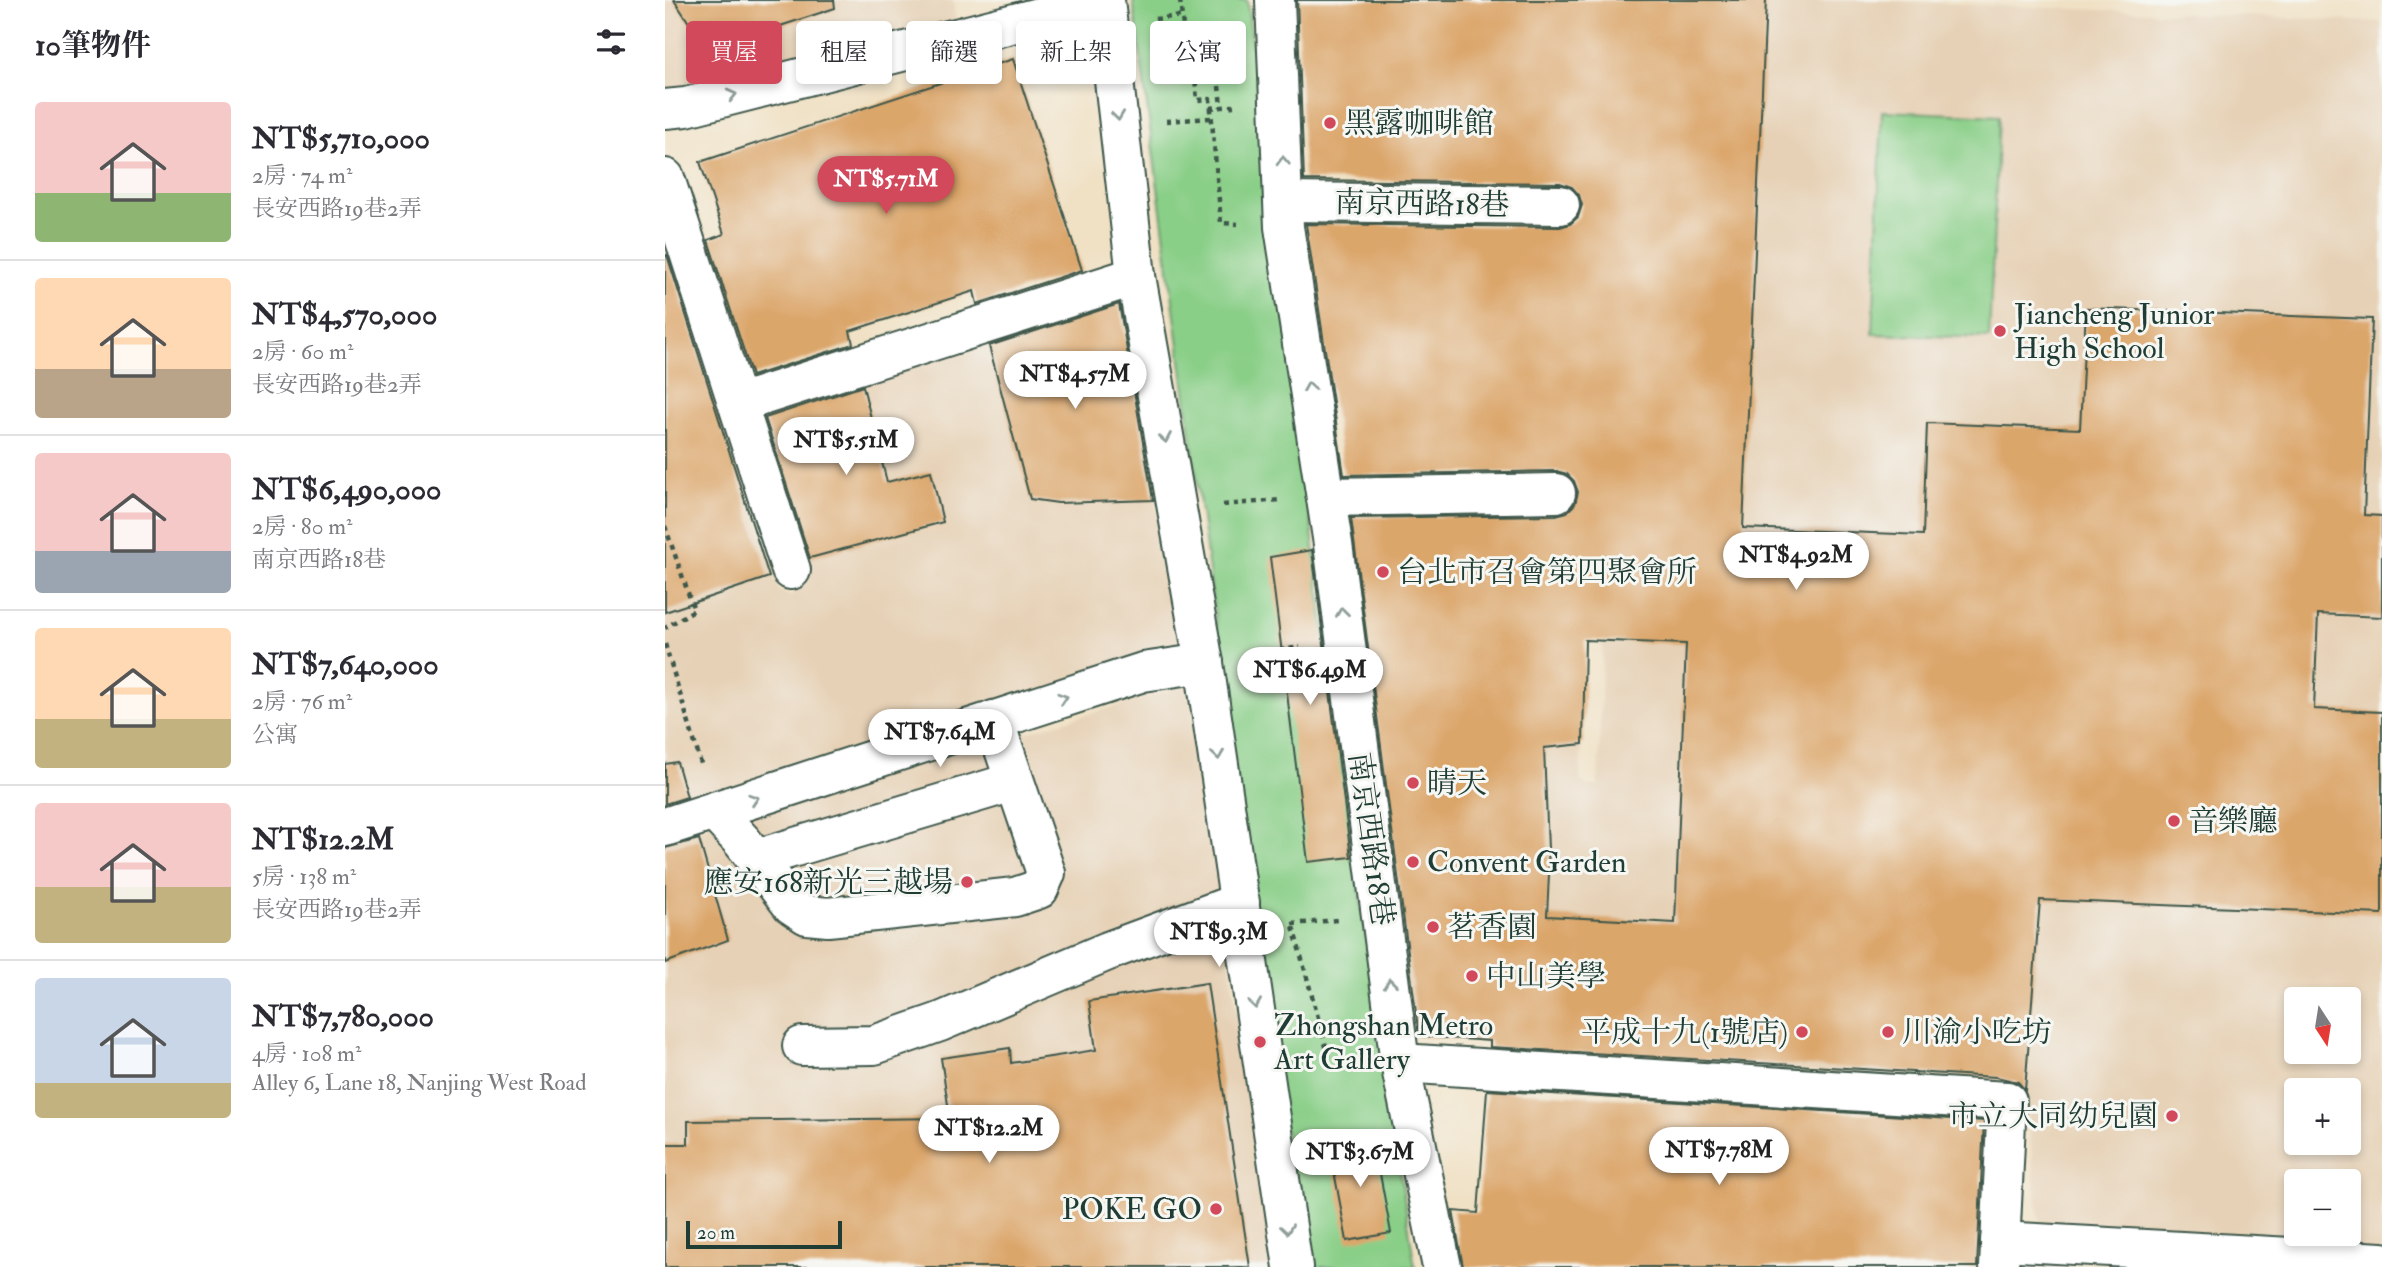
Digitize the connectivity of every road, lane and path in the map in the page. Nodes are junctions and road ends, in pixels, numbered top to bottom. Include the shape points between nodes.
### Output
1 (1105, 0) edge
2 (1180, 0) edge
3 (1275, 0) edge
4 (1182, 16) junction
5 (1154, 19) dead end
6 (1219, 86) dead end
7 (1221, 107) junction
8 (1210, 108) junction
9 (665, 109) edge
10 (1212, 118) junction
11 (1236, 118) dead end
12 (1166, 121) dead end
13 (665, 178) edge
14 (1560, 205) dead end
15 (1284, 214) junction
16 (1136, 276) junction
17 (739, 403) junction
18 (1556, 494) dead end
19 (1326, 497) junction
20 (1177, 509) junction
21 (665, 526) edge
22 (792, 570) dead end
23 (665, 628) edge
24 (1301, 636) dead end
25 (665, 644) edge
26 (1268, 652) dead end
27 (1204, 663) junction
28 (994, 720) junction
29 (1013, 782) junction
30 (715, 812) junction
31 (665, 827) edge
32 (755, 859) junction
33 (1240, 902) junction
34 (802, 1045) dead end
35 (1401, 1063) junction
36 (1999, 1254) edge
37 (2382, 1262) edge
38 (1293, 1267) edge
39 (1442, 1267) edge

9 -> 1 street
1 -> 16 street
2 - 4 path
15 -> 3 street, 南京西路18巷
4 - 5 path
4 - 8 path via 1187,53 1193,52 1197,100 1210,99
6 - 7 path
7 - 8 path
7 - 11 path via 1235,106
8 - 10 path
10 - 12 path
10 - 15 path via 1221,223
13 - 17 street
14 - 15 street, 南京西路18巷
19 -> 15 street, 南京西路18巷
16 - 17 street
16 -> 20 street
17 - 22 street
18 - 19 street
19 - 20 path
35 -> 19 street, 南京西路18巷
20 - 27 street
21 - 23 path via 694,610
24 - 26 path via 1302,647
25 - 30 path
28 -> 27 street via 1143,672
27 -> 33 street
28 - 29 street
30 -> 28 street
29 - 32 street
29 - 32 street via 1046,873 1038,889 1015,897 828,917 807,915 792,905
30 - 31 street
30 - 32 street
33 - 34 street via 1108,951 940,1023 874,1045
33 -> 38 street
35 - 36 street via 2007,1101
35 - 39 street, 南京西路18巷
36 - 37 street

